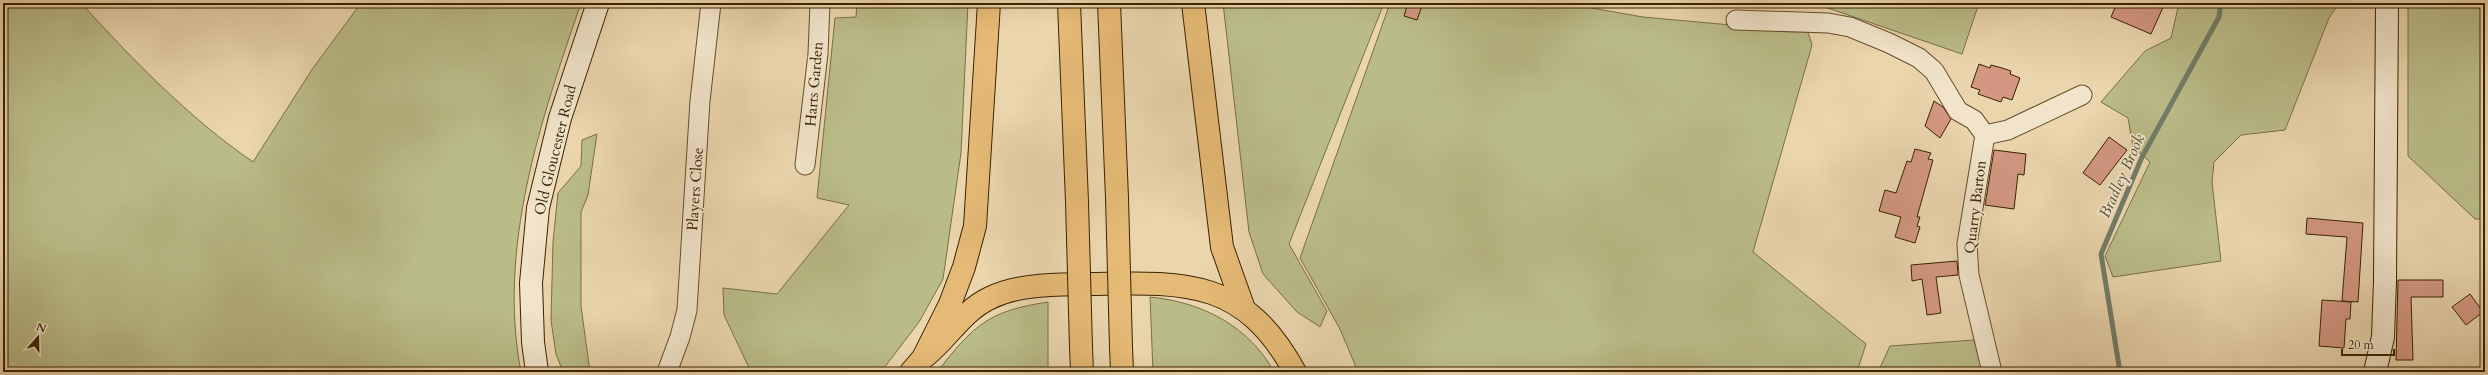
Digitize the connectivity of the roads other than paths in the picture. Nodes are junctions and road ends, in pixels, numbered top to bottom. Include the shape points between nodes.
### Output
1 (598, 3) edge
2 (711, 3) edge
3 (820, 3) edge
4 (989, 3) edge
5 (1069, 3) edge
6 (1109, 3) edge
7 (1193, 3) edge
8 (2387, 3) edge
9 (1736, 20) dead end
10 (2082, 95) dead end
11 (1985, 135) junction
12 (805, 165) dead end
13 (1244, 309) junction
14 (917, 365) edge
15 (537, 372) edge
16 (667, 372) edge
17 (1082, 372) edge
18 (1122, 372) edge
19 (1295, 372) edge
20 (1992, 372) edge
21 (2375, 372) edge

1 - 15 main road, Old Gloucester Road via 560,118 538,208 531,282
2 - 16 street, Players Close via 700,101 687,310
3 - 12 street, Harts Garden via 818,54
4 - 14 highway via 975,226 964,267 950,304
5 - 17 highway, bridge
6 - 18 highway, bridge
7 - 13 highway via 1222,247
8 - 21 main road via 2385,281 2383,337
9 - 11 street via 1828,23 1850,27 1890,43 1919,58 1934,71 1958,111 1974,120
10 - 11 street via 2008,130
11 - 20 street, Quarry Barton via 1967,244 1969,275
13 - 14 highway via 1223,296 1182,285 1040,285 1003,293 982,302 964,316 939,345
13 - 19 highway via 1278,343

